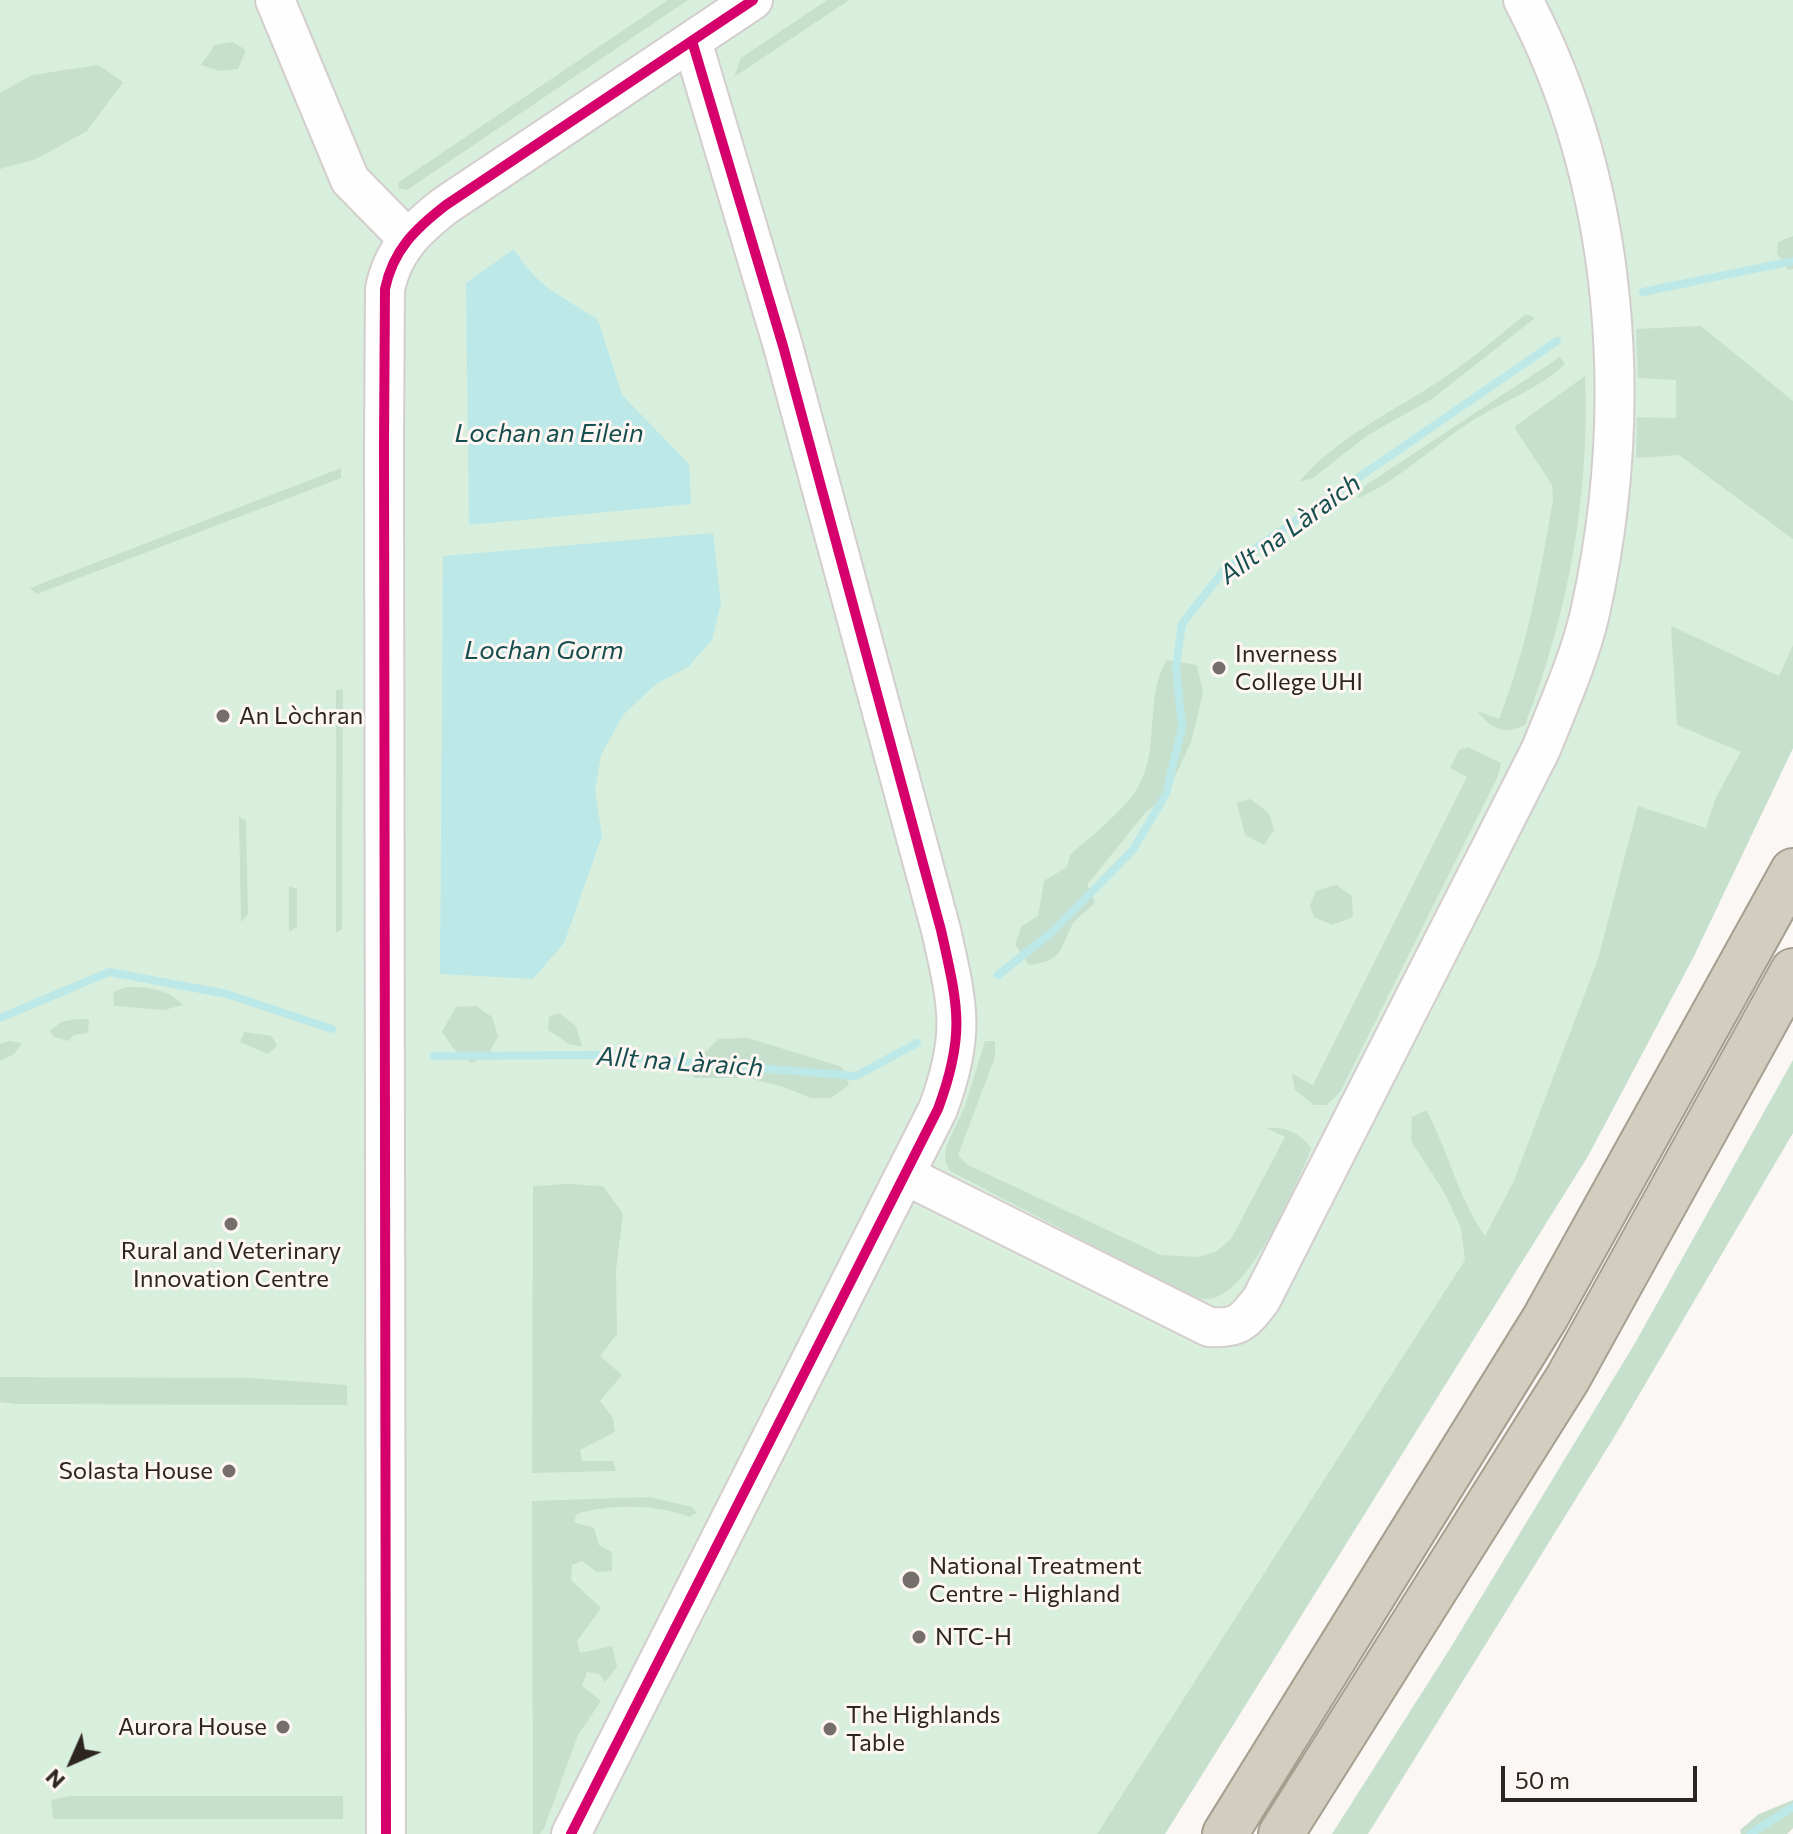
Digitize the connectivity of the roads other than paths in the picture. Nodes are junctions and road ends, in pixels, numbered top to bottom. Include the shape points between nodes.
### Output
1 (275, 0) edge
2 (753, 0) edge
3 (1523, 0) edge
4 (692, 41) junction
5 (407, 238) junction
6 (1793, 871) edge
7 (1793, 971) edge
8 (905, 1175) junction
9 (386, 1834) edge
10 (571, 1834) edge
11 (1225, 1834) edge
12 (1281, 1834) edge

1 - 5 street via 350,180
2 - 4 street
3 - 8 street via 1566,97 1606,255 1613,349 1612,462 1589,614 1573,671 1541,749 1261,1300 1233,1327 1209,1327
4 - 5 street via 446,205
4 - 8 street via 791,375 954,987 959,1036 954,1067
5 - 9 street via 390,264 385,289
6 - 11 highway via 1545,1318
7 - 12 highway via 1568,1378
8 - 10 street

